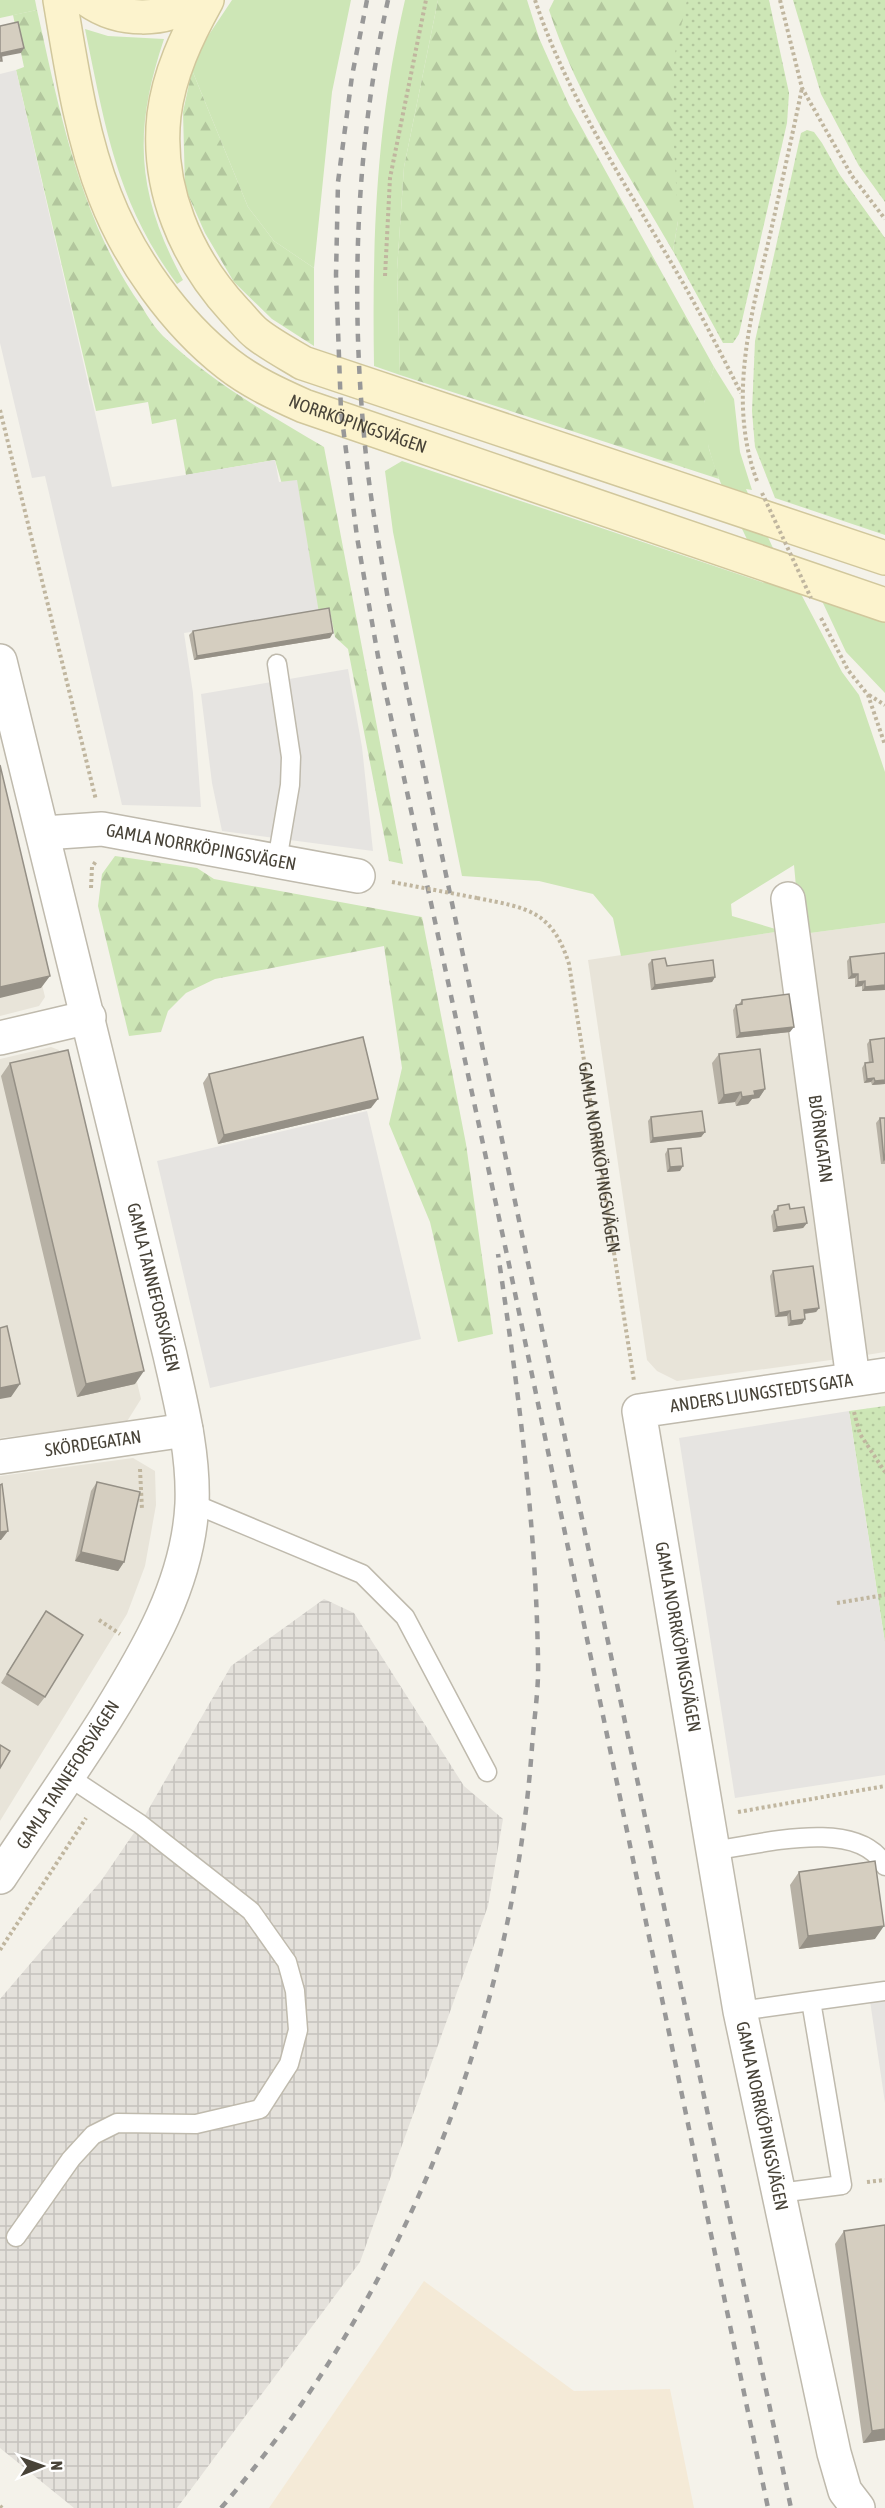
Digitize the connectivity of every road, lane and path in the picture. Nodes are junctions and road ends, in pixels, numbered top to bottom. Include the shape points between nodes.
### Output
1 (60, 0) edge
2 (88, 0) edge
3 (196, 0) edge
4 (207, 0) edge
5 (426, 0) edge
6 (535, 0) edge
7 (780, 0) edge
8 (802, 88) junction
9 (885, 219) edge
10 (385, 276) dead end
11 (741, 393) junction
12 (0, 410) edge
13 (885, 558) edge
14 (885, 605) edge
15 (0, 661) edge
16 (278, 664) dead end
17 (868, 695) junction
18 (885, 705) edge
19 (885, 744) edge
20 (102, 829) junction
21 (44, 833) junction
22 (277, 861) junction
23 (358, 876) dead end
24 (392, 882) dead end
25 (59, 894) junction
26 (788, 899) dead end
27 (89, 1017) junction
28 (0, 1038) edge
29 (885, 1375) edge
30 (848, 1380) junction
31 (639, 1411) junction
32 (186, 1430) junction
33 (142, 1436) junction
34 (0, 1457) edge
35 (885, 1472) edge
36 (192, 1503) junction
37 (142, 1510) edge
38 (885, 1595) edge
39 (837, 1603) dead end
40 (99, 1620) dead end
41 (117, 1646) dead end
42 (487, 1772) dead end
43 (69, 1778) junction
44 (885, 1786) edge
45 (99, 1797) junction
46 (708, 1817) junction
47 (712, 1851) junction
48 (885, 1866) edge
49 (0, 1877) edge
50 (0, 1950) edge
51 (885, 1991) edge
52 (811, 2001) junction
53 (740, 2012) junction
54 (779, 2193) junction
55 (16, 2237) dead end
56 (858, 2508) edge

1 - 14 main road, NORRKÖPINGSVÄGEN via 86,129 105,197 147,275 185,324 227,363 267,389 304,406
2 - 3 main road via 128,16 159,16
4 - 13 main road via 185,40 172,78 164,149 167,186 195,259 256,333 303,363
5 - 10 path via 390,178
6 - 11 path via 574,94
7 - 8 path
8 - 9 path via 852,176
8 - 11 path via 749,330
11 - 17 path, bridge via 751,464 762,493 848,670
12 - 20 path
15 - 21 street, GAMLA TANNEFORSVÄGEN
16 - 22 lane via 291,757
17 - 18 path
17 - 19 path
20 - 21 street, GAMLA NORRKÖPINGSVÄGEN
20 - 22 street, GAMLA NORRKÖPINGSVÄGEN
20 - 25 path via 107,852 92,867 91,888
21 - 25 street, GAMLA TANNEFORSVÄGEN
22 - 23 street, GAMLA NORRKÖPINGSVÄGEN
24 - 31 path, GAMLA NORRKÖPINGSVÄGEN, bridge via 526,909 541,915 564,946
25 - 27 street, GAMLA TANNEFORSVÄGEN
26 - 30 street, BJÖRNGATAN
27 - 28 street
27 - 32 street, GAMLA TANNEFORSVÄGEN
29 - 30 street, ANDERS LJUNGSTEDTS GATA
30 - 31 street, ANDERS LJUNGSTEDTS GATA
30 - 35 path via 860,1434
31 - 46 street, GAMLA NORRKÖPINGSVÄGEN
32 - 33 street, SKÖRDEGATAN
32 - 36 street, GAMLA TANNEFORSVÄGEN
33 - 34 street, SKÖRDEGATAN
33 - 37 path via 146,1464 140,1466
36 - 42 lane via 362,1574 405,1617
36 - 43 street, GAMLA TANNEFORSVÄGEN via 178,1579 165,1613 143,1659
38 - 39 path
40 - 41 path via 123,1636
43 - 45 lane
43 - 49 street, GAMLA TANNEFORSVÄGEN
44 - 46 path
45 - 50 path
45 - 55 lane via 251,1911 287,1962 298,2030 289,2064 260,2109 196,2124 117,2123 93,2135 71,2159
46 - 47 street, GAMLA NORRKÖPINGSVÄGEN
47 - 48 lane via 815,1837 851,1839 879,1855
47 - 53 street, GAMLA NORRKÖPINGSVÄGEN
51 - 52 lane
52 - 53 lane
52 - 54 lane via 842,2185
53 - 54 street, GAMLA NORRKÖPINGSVÄGEN
54 - 56 street, GAMLA NORRKÖPINGSVÄGEN via 834,2453 845,2491

